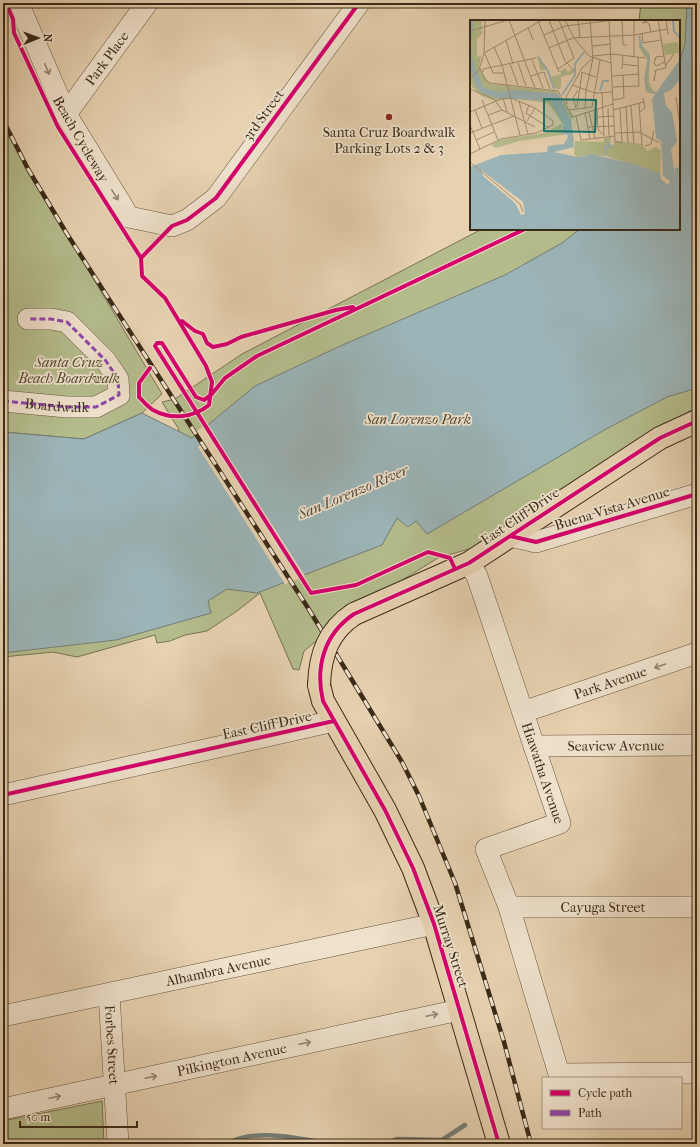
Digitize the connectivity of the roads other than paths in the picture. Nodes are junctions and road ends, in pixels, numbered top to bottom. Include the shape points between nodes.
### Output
1 (18, 3) edge
2 (147, 3) edge
3 (358, 3) edge
4 (66, 114) junction
5 (28, 319) dead end
6 (3, 401) edge
7 (697, 421) edge
8 (697, 494) edge
9 (529, 522) junction
10 (560, 534) junction
11 (510, 536) junction
12 (469, 563) junction
13 (697, 653) edge
14 (523, 712) junction
15 (334, 722) junction
16 (697, 745) edge
17 (534, 746) junction
18 (3, 795) edge
19 (697, 907) edge
20 (509, 908) junction
21 (434, 924) junction
22 (109, 994) junction
23 (459, 1010) junction
24 (3, 1016) edge
25 (697, 1073) edge
26 (113, 1085) junction
27 (3, 1109) edge
28 (118, 1144) edge
29 (499, 1144) edge

1 -> 4 street
2 - 4 street, Park Place
4 -> 3 street, 3rd Street via 129,217 172,226 187,220 216,198
5 - 6 street, Boardwalk via 67,322 106,361 118,380 119,395 96,407
7 - 9 main road, East Cliff Drive via 660,438
8 - 10 street, Buena Vista Avenue
9 - 10 street, Buena Vista Avenue via 537,533
9 - 11 main road, East Cliff Drive
10 - 11 street, Buena Vista Avenue via 536,542
11 - 12 main road, East Cliff Drive
12 - 14 street, Hiawatha Avenue via 477,576
12 - 15 main road, East Cliff Drive, bridge via 354,614 342,622 323,654 319,685 323,701
13 -> 14 street, Park Avenue
14 - 17 street, Hiawatha Avenue
15 - 18 street, East Cliff Drive
15 - 21 main road, Murray Street via 385,810 413,868
16 - 17 street, Seaview Avenue
17 - 20 street, Hiawatha Avenue via 560,823 486,849
19 - 20 street, Cayuga Street
20 - 25 street, Hiawatha Avenue via 559,1074
21 - 22 street, Alhambra Avenue
21 - 23 main road, Murray Street
22 - 24 street, Alhambra Avenue
22 - 26 street, Forbes Street
26 -> 23 street, Pilkington Avenue
23 - 29 main road, Murray Street
27 -> 26 street, Pilkington Avenue
26 - 28 street, Forbes Street

